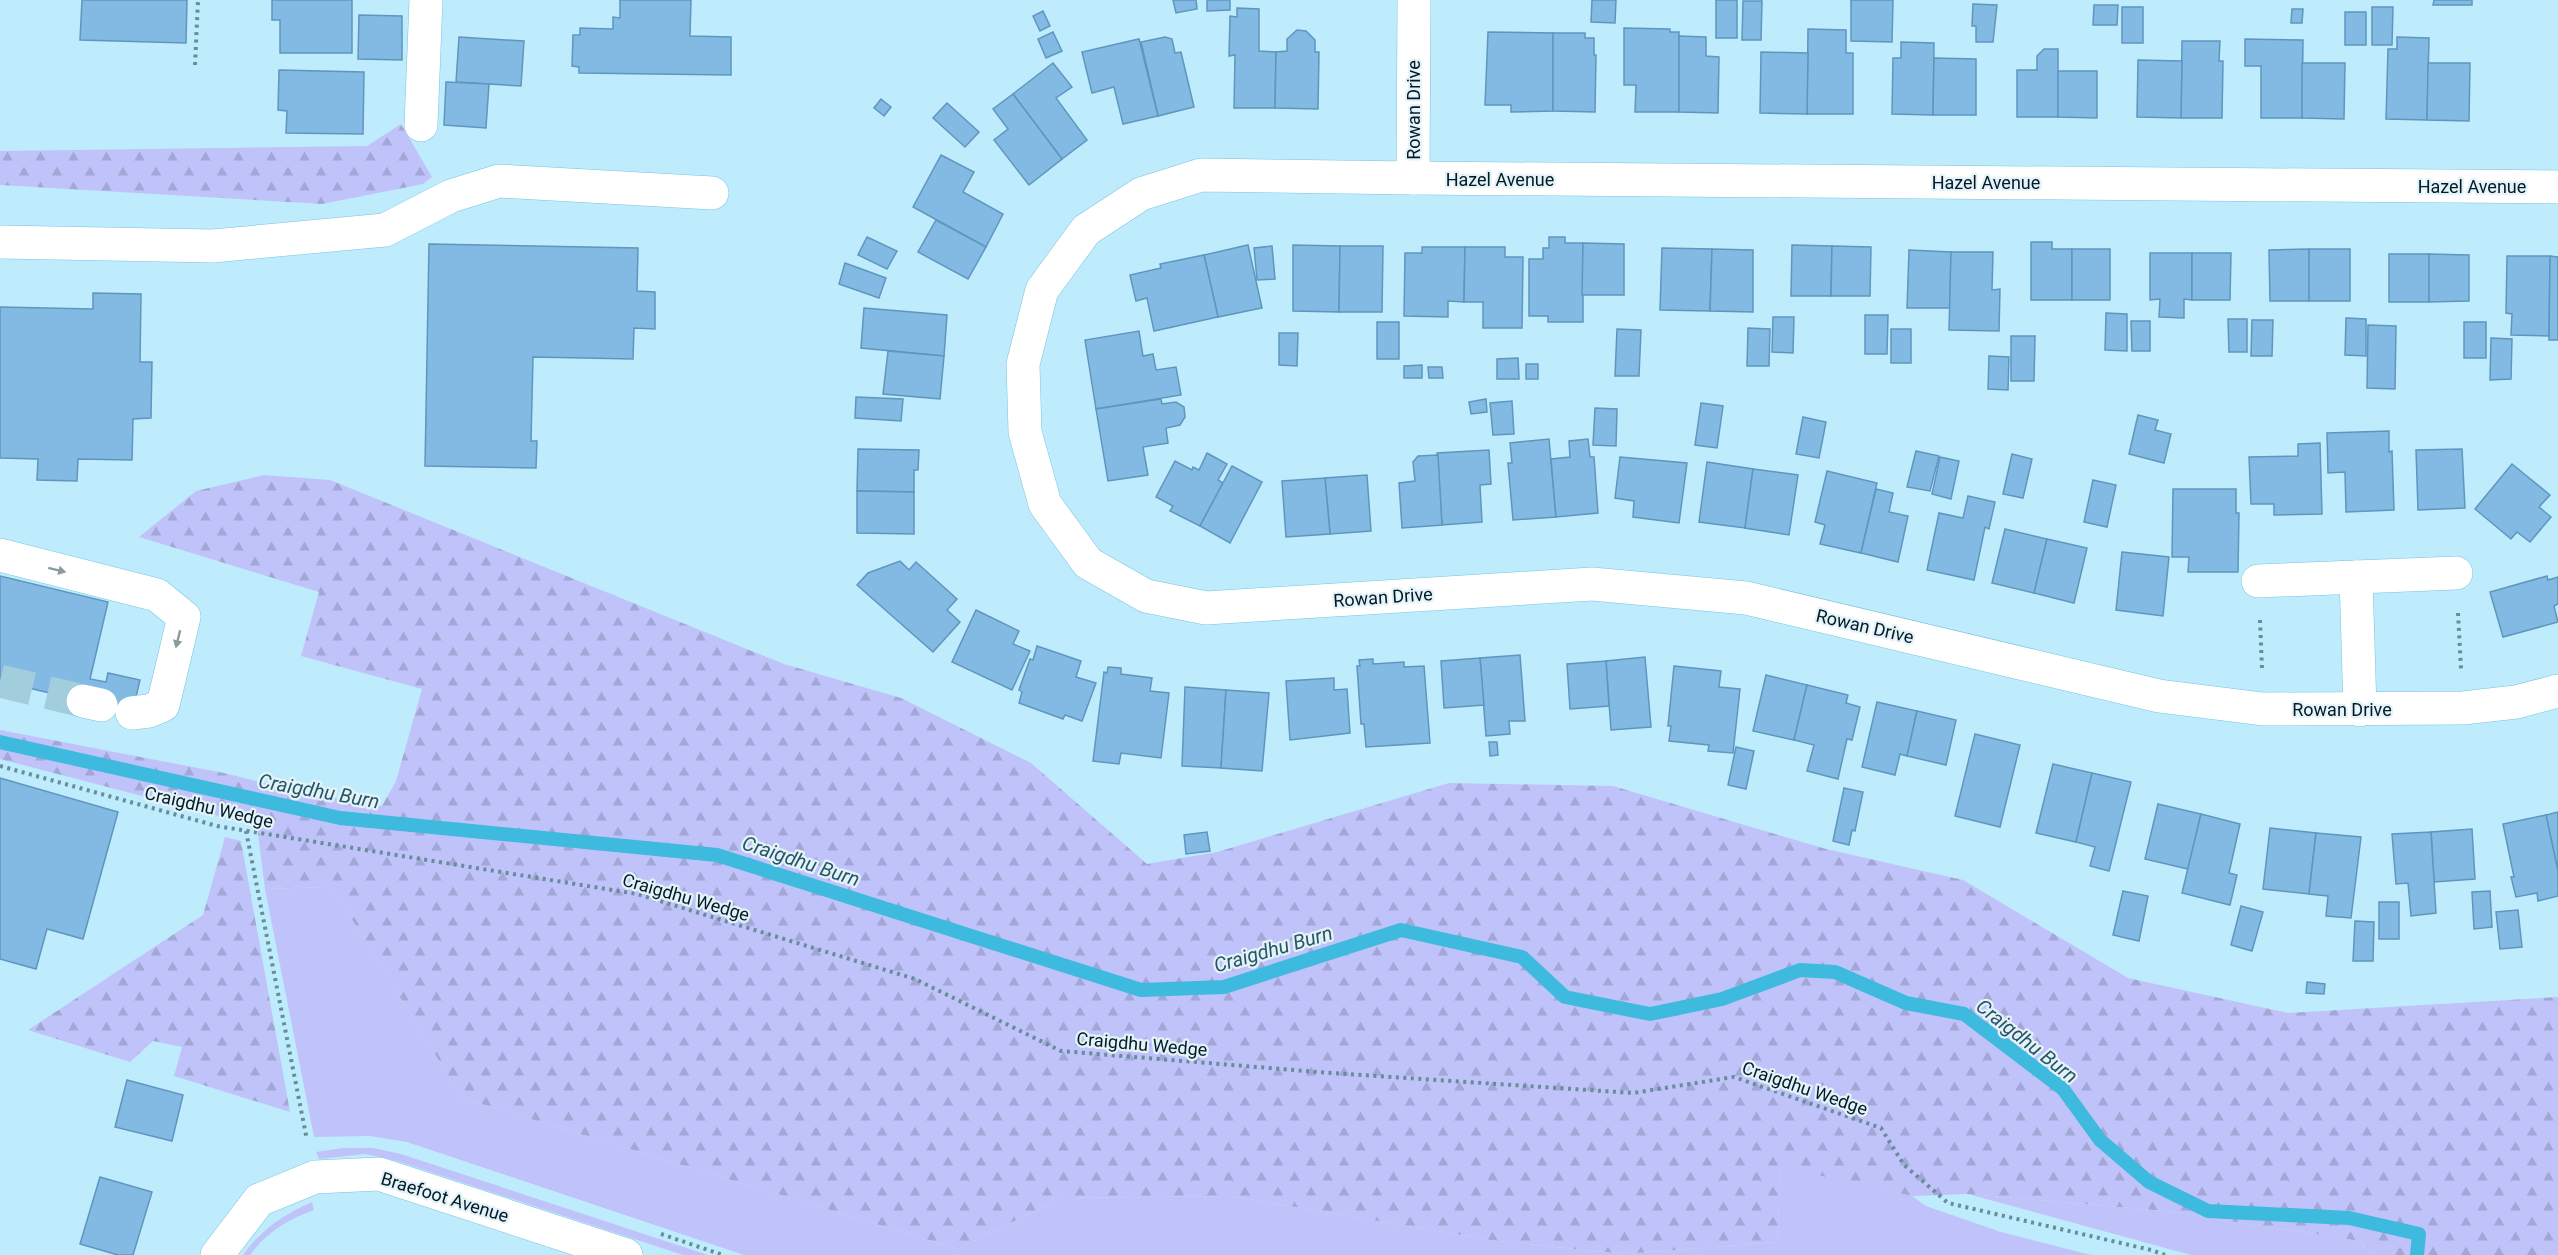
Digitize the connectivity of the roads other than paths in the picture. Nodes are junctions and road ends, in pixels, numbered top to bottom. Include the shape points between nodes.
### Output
1 (426, 0) edge
2 (1414, 0) edge
3 (421, 125) dead end
4 (1413, 178) junction
5 (2558, 187) edge
6 (712, 193) dead end
7 (0, 242) edge
8 (0, 555) edge
9 (2456, 573) road end
10 (2356, 577) junction
11 (2258, 581) road end
12 (2558, 692) edge
13 (2360, 710) junction
14 (132, 712) dead end
15 (217, 1255) edge
16 (626, 1255) edge

1 - 3 street
2 - 4 street, Rowan Drive
4 - 5 street, Hazel Avenue
4 - 13 street, Rowan Drive via 1201,175 1141,194 1086,230 1042,290 1023,364 1025,432 1045,504 1088,563 1146,596 1206,608 1592,584 1746,598 2159,696 2263,709
6 - 7 street via 499,181 451,196 385,230 213,246
8 -> 14 street via 157,595 184,616 162,705
9 - 10 street
10 - 11 street
10 - 13 street
12 - 13 street, Rowan Drive via 2463,708
15 - 16 street, Braefoot Avenue via 260,1200 315,1178 379,1174

